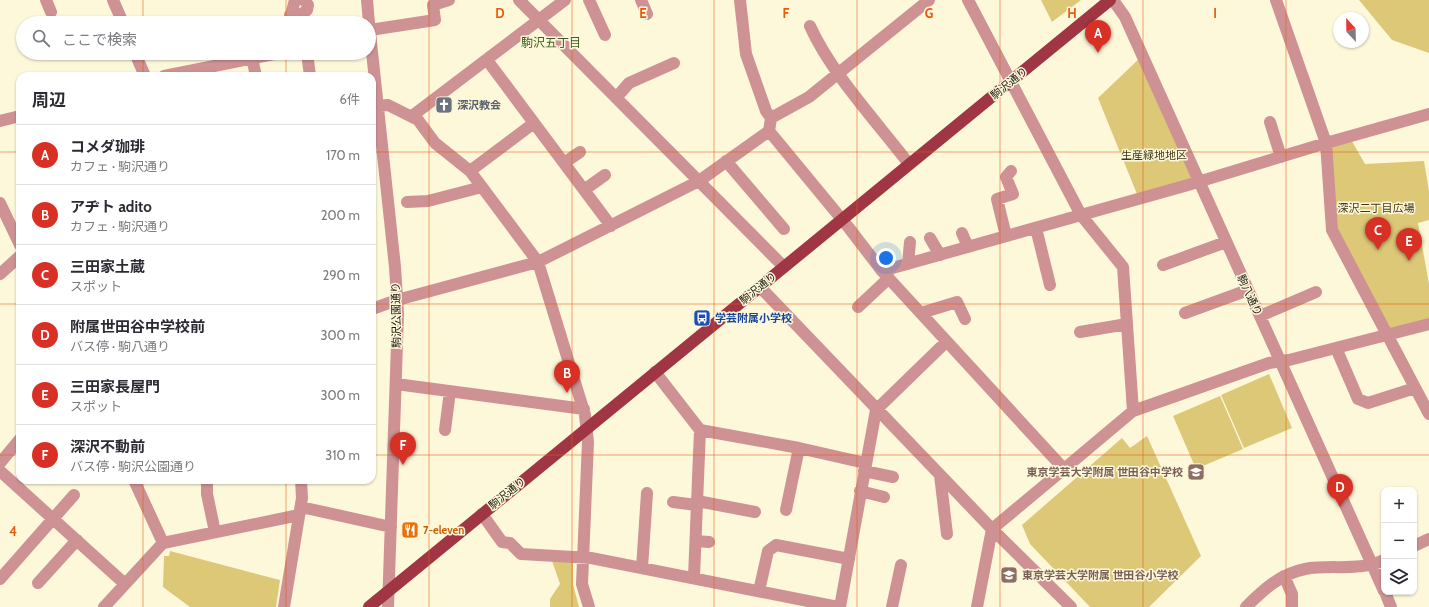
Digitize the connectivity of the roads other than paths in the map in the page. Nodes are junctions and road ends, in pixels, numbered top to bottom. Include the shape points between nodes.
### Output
1 (46, 0) edge
2 (113, 0) edge
3 (295, 0) edge
4 (304, 0) edge
5 (366, 0) edge
6 (449, 0) edge
7 (519, 0) edge
8 (565, 0) edge
9 (589, 0) edge
10 (641, 0) edge
11 (740, 0) edge
12 (929, 0) edge
13 (968, 0) edge
14 (1112, 0) edge
15 (1276, 0) edge
16 (51, 12) dead end
17 (647, 14) dead end
18 (120, 16) edge
19 (290, 16) edge
20 (297, 16) edge
21 (368, 16) edge
22 (539, 19) junction
23 (810, 26) dead end
24 (376, 29) edge
25 (605, 35) dead end
26 (138, 60) edge
27 (242, 60) edge
28 (252, 60) edge
29 (308, 60) edge
30 (373, 60) edge
31 (487, 60) junction
32 (674, 63) dead end
33 (143, 72) edge
34 (184, 72) edge
35 (255, 72) edge
36 (309, 72) edge
37 (374, 72) edge
38 (839, 73) junction
39 (1010, 82) junction
40 (376, 89) edge
41 (616, 98) junction
42 (378, 106) junction
43 (1429, 114) edge
44 (412, 116) junction
45 (16, 117) edge
46 (771, 118) junction
47 (0, 121) edge
48 (1270, 122) dead end
49 (534, 123) junction
50 (769, 131) junction
51 (1326, 143) junction
52 (580, 152) dead end
53 (1281, 157) junction
54 (726, 162) junction
55 (564, 163) junction
56 (378, 164) edge
57 (909, 164) junction
58 (470, 171) junction
59 (1011, 171) dead end
60 (605, 175) dead end
61 (699, 181) junction
62 (1199, 182) junction
63 (482, 187) junction
64 (584, 190) junction
65 (407, 202) dead end
66 (0, 203) edge
67 (1081, 215) junction
68 (842, 219) junction
69 (611, 226) junction
70 (1036, 228) junction
71 (784, 229) dead end
72 (962, 233) dead end
73 (16, 236) edge
74 (1006, 236) junction
75 (930, 238) dead end
76 (910, 242) dead end
77 (1226, 242) junction
78 (968, 247) junction
79 (940, 255) junction
80 (16, 260) edge
81 (538, 262) junction
82 (908, 264) junction
83 (1163, 266) dead end
84 (784, 267) junction
85 (0, 274) edge
86 (886, 275) junction
87 (1050, 285) dead end
88 (760, 287) junction
89 (1248, 290) junction
90 (1316, 292) dead end
91 (397, 300) junction
92 (858, 307) dead end
93 (376, 308) edge
94 (1185, 313) dead end
95 (921, 314) junction
96 (1260, 316) junction
97 (965, 319) dead end
98 (1127, 324) junction
99 (1429, 324) edge
100 (1080, 332) dead end
101 (1387, 335) junction
102 (946, 342) junction
103 (1336, 348) junction
104 (1280, 361) junction
105 (655, 372) junction
106 (396, 384) junction
107 (1415, 388) junction
108 (450, 391) junction
109 (584, 409) junction
110 (876, 410) junction
111 (1133, 411) junction
112 (1429, 414) edge
113 (587, 429) junction
114 (445, 430) dead end
115 (700, 430) junction
116 (16, 444) edge
117 (798, 448) junction
118 (0, 463) edge
119 (864, 467) junction
120 (1064, 469) junction
121 (0, 471) edge
122 (940, 475) junction
123 (893, 476) dead end
124 (136, 484) edge
125 (207, 484) edge
126 (301, 484) edge
127 (860, 491) junction
128 (647, 493) dead end
129 (74, 495) dead end
130 (884, 497) dead end
131 (673, 502) dead end
132 (696, 503) junction
133 (786, 510) dead end
134 (300, 511) junction
135 (755, 512) dead end
136 (482, 514) junction
137 (53, 519) junction
138 (390, 527) junction
139 (992, 529) junction
140 (215, 532) junction
141 (947, 534) dead end
142 (1429, 539) edge
143 (77, 540) junction
144 (696, 541) junction
145 (709, 542) dead end
146 (163, 543) junction
147 (1417, 545) edge
148 (584, 557) junction
149 (849, 559) junction
150 (1381, 562) edge
151 (901, 565) dead end
152 (1372, 566) junction
153 (642, 568) junction
154 (1284, 576) junction
155 (694, 577) junction
156 (0, 579) edge
157 (38, 583) dead end
158 (125, 584) junction
159 (1381, 585) edge
160 (759, 591) junction
161 (388, 592) junction
162 (1386, 595) edge
163 (104, 607) edge
164 (284, 607) edge
165 (369, 607) edge
166 (388, 607) edge
167 (589, 607) edge
168 (839, 607) edge
169 (892, 607) edge
170 (977, 607) edge
171 (1071, 607) edge
172 (1246, 607) edge
173 (1292, 607) edge
174 (1391, 607) edge

1 - 16 street
2 - 18 street
3 - 19 street
4 - 20 street via 308,5 307,10
5 - 21 street, 駒沢公園通り
6 - 24 street via 433,5 435,20
7 - 22 street
8 - 22 street
9 - 25 street
10 - 17 street
11 - 46 street via 746,54 766,111
12 - 38 street
13 - 39 street
14 - 39 main road, 駒沢通り
14 - 62 street, 駒八通り via 1125,17
15 - 51 street
22 - 31 street
22 - 41 street
23 - 38 street via 818,43
26 - 33 street
27 - 34 street
28 - 35 street
29 - 36 street
30 - 37 street, 駒沢公園通り
31 - 44 street
31 - 49 street
32 - 41 street via 629,83
38 - 46 street via 809,97
38 - 57 street
39 - 57 main road, 駒沢通り
39 - 67 street
40 - 42 street, 駒沢公園通り
41 - 61 street
42 - 44 street via 388,105
42 - 56 street, 駒沢公園通り
43 - 51 street
44 - 58 street via 435,143
45 - 47 street
46 - 50 street
48 - 53 street
49 - 55 street
49 - 58 street
50 - 54 street
50 - 68 street
51 - 53 street
51 - 101 street via 1332,230
52 - 55 street
53 - 62 street
54 - 61 street
54 - 71 street
55 - 64 street
56 - 91 street, 駒沢公園通り
57 - 68 main road, 駒沢通り
58 - 63 street
59 - 74 street via 1006,177 1013,194 996,199
60 - 64 street
61 - 69 street
61 - 84 street
62 - 67 street
62 - 77 street, 駒八通り
63 - 65 street via 428,201
63 - 81 street
64 - 69 street
66 - 73 street
67 - 70 street
67 - 98 street via 1123,267
68 - 84 main road, 駒沢通り
68 - 86 street
69 - 81 street
70 - 74 street
70 - 87 street
72 - 78 street
74 - 78 street
75 - 79 street
76 - 82 street
77 - 83 street
77 - 89 street, 駒八通り
78 - 79 street
79 - 82 street
80 - 85 street
81 - 91 street
81 - 109 street
82 - 86 street
84 - 88 main road, 駒沢通り
86 - 92 street
86 - 95 street
88 - 105 main road, 駒沢通り
88 - 110 street
89 - 94 street
89 - 96 street, 駒八通り
90 - 96 street
91 - 93 street
91 - 106 street, 駒沢公園通り
95 - 97 street via 957,302
95 - 102 street
96 - 104 street, 駒八通り
98 - 100 street
98 - 111 street
99 - 101 street
101 - 103 street
101 - 107 street
102 - 110 street
102 - 120 street
103 - 104 street
103 - 107 street via 1358,399 1368,403
104 - 111 street
104 - 152 street, 駒八通り
105 - 113 main road, 駒沢通り
105 - 115 street
106 - 108 street
106 - 138 street, 駒沢公園通り
107 - 112 street
108 - 109 street
108 - 114 street
109 - 113 street
110 - 119 street
110 - 122 street
111 - 120 street
113 - 136 main road, 駒沢通り
113 - 148 street
115 - 117 street
115 - 132 street
116 - 118 street
117 - 119 street
117 - 133 street
119 - 123 street
119 - 127 street
120 - 139 street
121 - 137 street
122 - 139 street
122 - 141 street
124 - 146 street
125 - 140 street
126 - 134 street
127 - 130 street
127 - 149 street
128 - 153 street
129 - 137 street
131 - 132 street
132 - 135 street
132 - 144 street
134 - 138 street
134 - 140 street
134 - 164 street
136 - 148 street via 502,542 510,543 522,554
136 - 161 main road, 駒沢通り
137 - 143 street
137 - 156 street
138 - 161 street, 駒沢公園通り
139 - 170 street
139 - 171 street
140 - 146 street
142 - 147 street
143 - 157 street
143 - 158 street
144 - 145 street
144 - 155 street
146 - 158 street
148 - 153 street
148 - 167 street via 582,584
149 - 160 street via 776,545 768,551
149 - 168 street
150 - 152 street
151 - 169 street
152 - 154 street via 1305,569
152 - 159 street, 駒八通り
153 - 155 street
154 - 172 street via 1267,586
154 - 173 street via 1292,594
155 - 160 street
158 - 163 street
160 - 168 street
161 - 165 main road, 駒沢通り
161 - 166 street, 駒沢公園通り
162 - 174 street, 駒八通り

